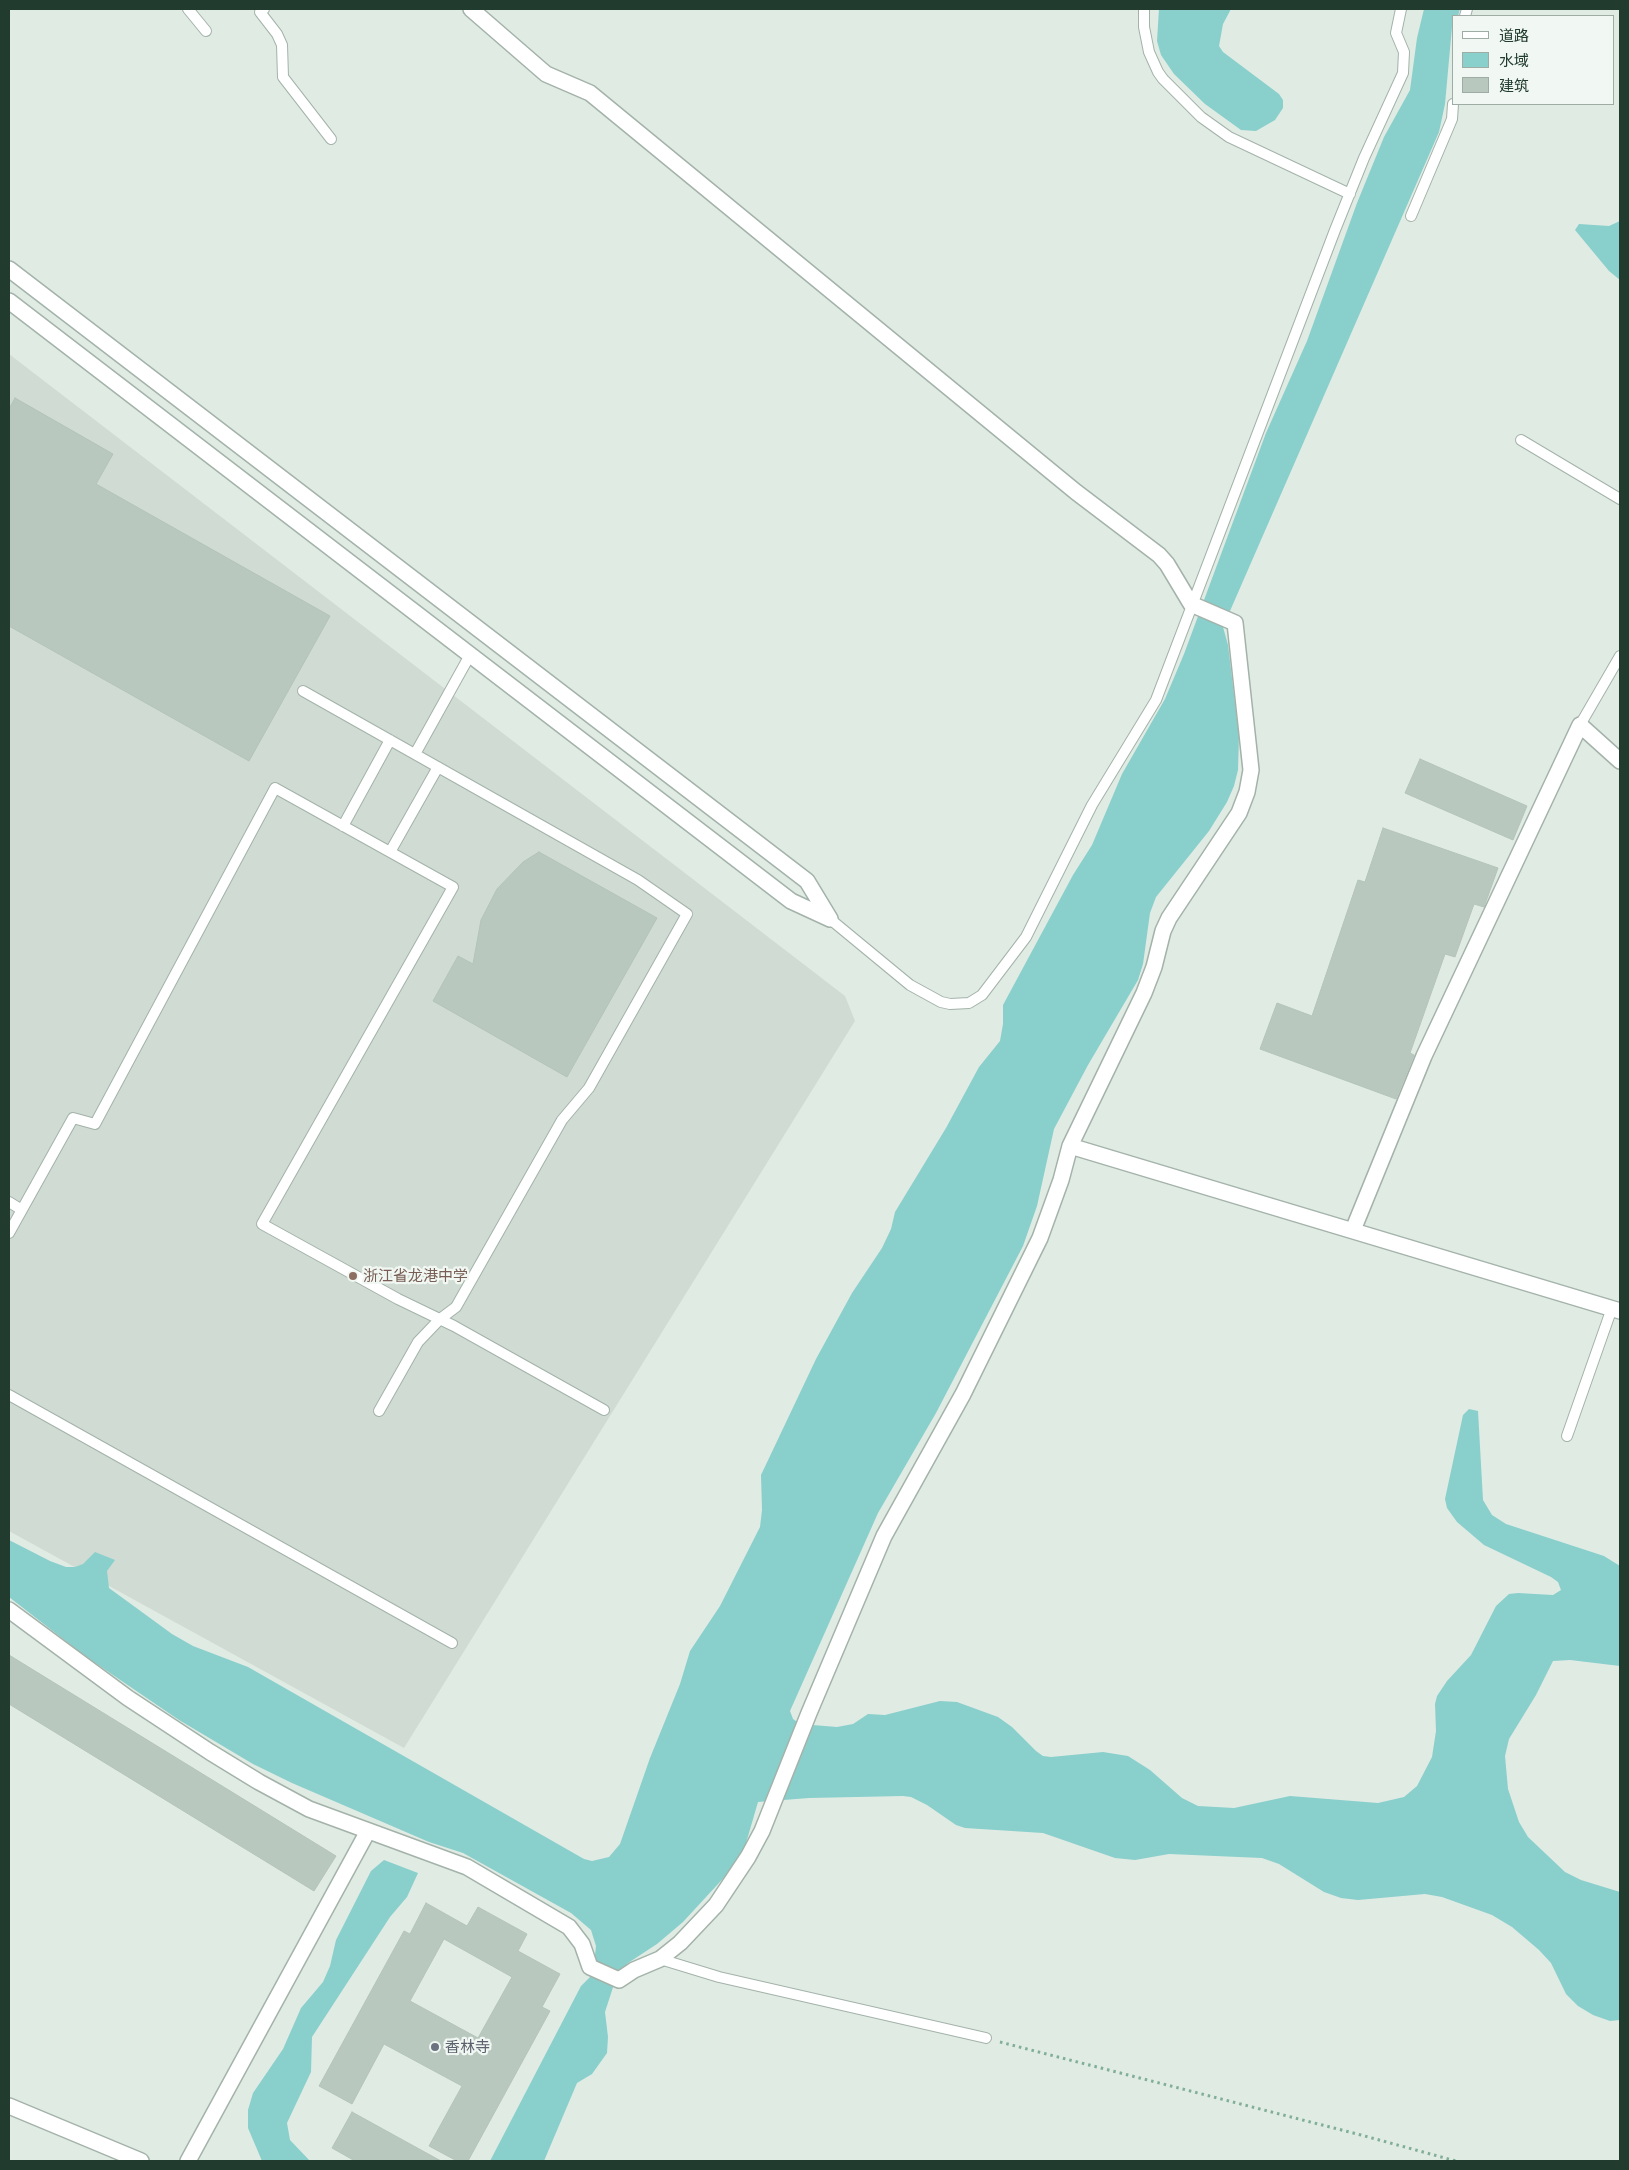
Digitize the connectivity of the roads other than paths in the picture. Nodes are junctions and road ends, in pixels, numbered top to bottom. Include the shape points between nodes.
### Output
1 (188, 9) edge
2 (264, 9) edge
3 (471, 9) edge
4 (1144, 9) edge
5 (1401, 9) edge
6 (206, 31) dead end
7 (1453, 105) edge
8 (331, 139) dead end
9 (1350, 194) junction
10 (1410, 216) dead end
11 (9, 269) edge
12 (9, 302) edge
13 (1521, 440) dead end
14 (1620, 499) edge
15 (1191, 604) junction
16 (470, 655) junction
17 (1620, 656) edge
18 (303, 691) dead end
19 (1580, 724) junction
20 (390, 740) junction
21 (415, 754) junction
22 (1620, 762) edge
23 (438, 767) junction
24 (342, 826) junction
25 (390, 852) junction
26 (830, 919) junction
27 (1070, 1146) junction
28 (9, 1202) edge
29 (22, 1210) junction
30 (1353, 1230) junction
31 (9, 1233) edge
32 (1616, 1309) edge
33 (440, 1319) junction
34 (9, 1395) edge
35 (604, 1410) dead end
36 (379, 1411) dead end
37 (1567, 1436) dead end
38 (9, 1610) edge
39 (452, 1643) dead end
40 (368, 1832) junction
41 (660, 1959) junction
42 (986, 2038) road end
43 (9, 2106) edge
44 (142, 2161) edge
45 (188, 2161) edge

1 - 6 lane
2 - 8 lane via 260,12 282,45 283,78
3 - 15 street via 546,74 590,93 1076,492 1159,555
4 - 9 lane via 1144,27 1154,64 1163,79 1201,117 1229,137
5 - 9 lane via 1396,33 1404,52 1403,73
7 - 10 lane via 1452,118
9 - 15 lane
11 - 26 street via 806,881
12 - 16 street
13 - 14 lane
15 - 26 lane via 1156,700 1092,805 1026,938 982,995 959,1005 941,1002 910,985
15 - 27 street via 1235,623 1251,770 1248,792 1239,813 1169,918 1144,993
16 - 21 lane
16 - 26 street via 791,901
17 - 19 lane
18 - 20 lane
19 - 22 street
19 - 30 street via 1424,1056
20 - 21 lane
20 - 24 lane
21 - 23 lane
23 - 25 lane
23 - 33 lane via 638,880 687,914 589,1088 562,1120 456,1307
24 - 25 lane
24 - 29 lane via 275,788 95,1124 74,1118
25 - 33 lane via 453,887 262,1224 398,1300
27 - 30 street
27 - 41 street via 1058,1189 1036,1245 963,1394 884,1536 774,1804 748,1857 716,1905
28 - 29 lane
29 - 31 lane
30 - 32 street
32 - 37 lane
33 - 35 lane
33 - 36 lane via 418,1342
34 - 39 lane
38 - 40 street via 128,1698 210,1752 309,1809
40 - 41 street via 467,1867 569,1928 582,1944 590,1967 619,1980
40 - 45 street
41 - 42 lane via 719,1977
43 - 44 street

